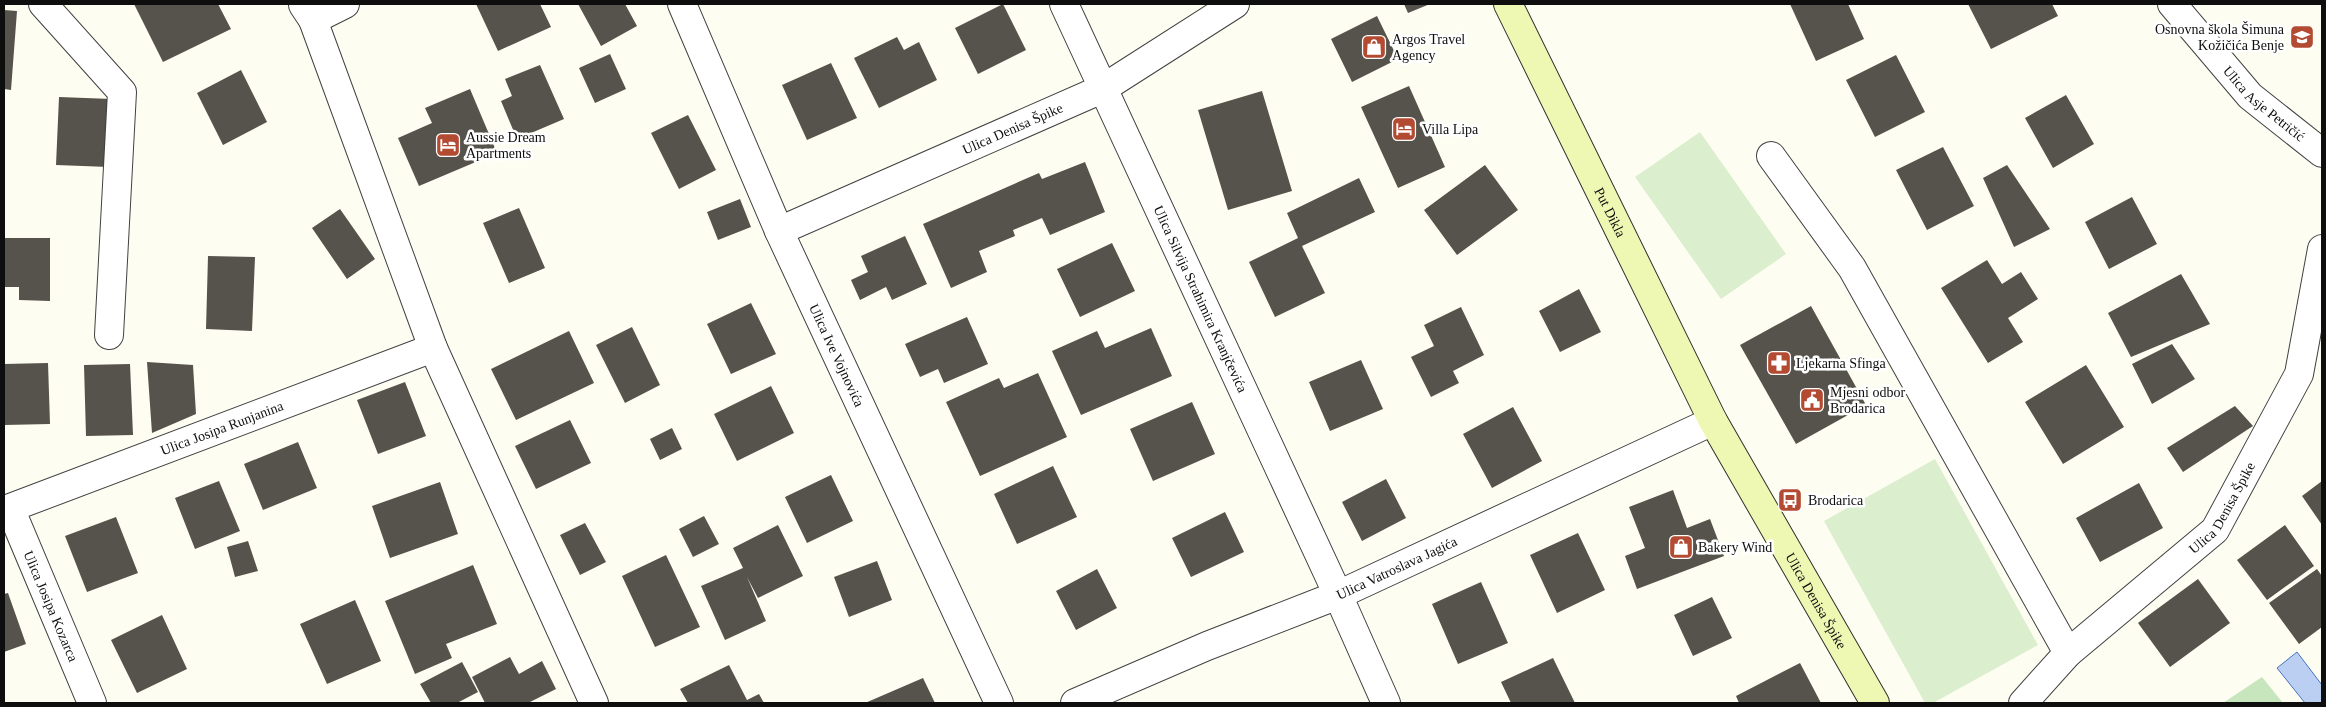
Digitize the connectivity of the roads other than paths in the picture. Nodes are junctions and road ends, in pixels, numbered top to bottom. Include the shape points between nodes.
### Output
1 (44, 4) edge
2 (345, 4) edge
3 (682, 4) edge
4 (1064, 4) edge
5 (1235, 4) edge
6 (1508, 4) edge
7 (2172, 4) edge
8 (308, 12) edge
9 (1102, 89) junction
10 (2322, 153) edge
11 (1771, 156) dead end
12 (779, 231) junction
13 (2322, 249) edge
14 (109, 335) dead end
15 (434, 348) junction
16 (1713, 421) junction
17 (10, 508) joint
18 (1338, 595) junction
19 (2068, 653) junction
20 (92, 703) edge
21 (594, 703) edge
22 (999, 703) edge
23 (1075, 703) edge
24 (1386, 703) edge
25 (1875, 703) edge
26 (2024, 703) edge

1 - 14 street via 122,92
2 - 8 street
3 - 12 street, Ulica Ive Vojnovića
4 - 9 street, Ulica Silvija Strahimira Kranjčevića
5 - 9 street, Ulica Denisa Špike
6 - 16 street, Put Dikla
7 - 10 street, Ulica Asje Petričić via 2250,96
8 - 15 street
9 - 12 street, Ulica Denisa Špike
9 - 18 street, Ulica Silvija Strahimira Kranjčevića
11 - 19 street via 1852,268
12 - 22 street, Ulica Ive Vojnovića
13 - 19 street, Ulica Denisa Špike via 2299,374 2215,530
15 - 17 street, Ulica Josipa Runjanina
15 - 21 street
16 - 18 street, Ulica Vatroslava Jagića
16 - 25 street, Ulica Denisa Špike
17 - 20 street, Ulica Josipa Kozarca
18 - 23 street, Ulica Vatroslava Jagića via 1207,646
18 - 24 street, Ulica Silvija Strahimira Kranjčevića
19 - 26 street, Ulica Denisa Špike

